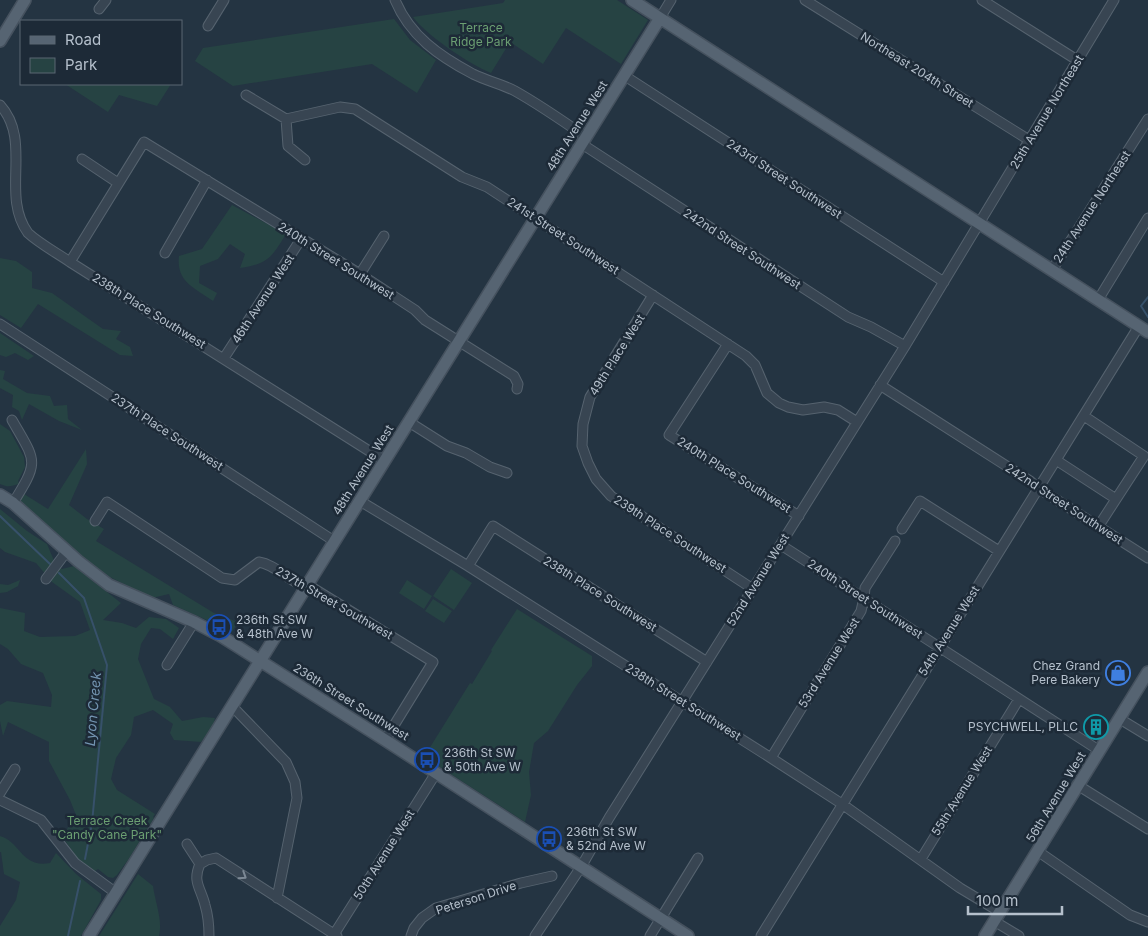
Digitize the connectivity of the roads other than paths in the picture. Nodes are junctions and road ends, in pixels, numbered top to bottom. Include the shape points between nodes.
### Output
1 (24, 0) edge
2 (106, 0) edge
3 (224, 0) edge
4 (395, 0) edge
5 (632, 0) edge
6 (671, 0) edge
7 (805, 0) edge
8 (982, 0) edge
9 (1114, 0) edge
10 (100, 9) dead end
11 (660, 18) junction
12 (208, 26) dead end
13 (0, 41) edge
14 (1078, 60) junction
15 (625, 76) junction
16 (246, 95) dead end
17 (0, 105) edge
18 (286, 119) junction
19 (1148, 119) edge
20 (1029, 140) junction
21 (584, 141) junction
22 (82, 159) dead end
23 (305, 160) dead end
24 (207, 180) junction
25 (118, 183) junction
26 (536, 218) junction
27 (1148, 218) edge
28 (980, 224) junction
29 (384, 236) dead end
30 (301, 239) junction
31 (165, 253) dead end
32 (70, 262) junction
33 (1052, 270) junction
34 (360, 274) junction
35 (944, 282) junction
36 (653, 295) junction
37 (1098, 300) junction
38 (0, 324) edge
39 (1143, 329) edge
40 (460, 341) junction
41 (728, 344) junction
42 (905, 346) junction
43 (224, 358) junction
44 (880, 385) junction
45 (517, 389) dead end
46 (1084, 416) junction
47 (12, 420) dead end
48 (409, 422) junction
49 (857, 422) junction
50 (582, 446) joint
51 (1056, 460) junction
52 (385, 461) junction
53 (508, 473) dead end
54 (1038, 488) junction
55 (0, 495) edge
56 (1116, 499) junction
57 (360, 501) junction
58 (13, 503) junction
59 (798, 516) junction
60 (95, 521) dead end
61 (1098, 527) junction
62 (902, 529) dead end
63 (334, 541) junction
64 (895, 541) dead end
65 (781, 545) junction
66 (68, 551) junction
67 (999, 551) junction
68 (1148, 558) edge
69 (468, 566) junction
70 (46, 579) dead end
71 (308, 585) junction
72 (754, 588) junction
73 (864, 598) junction
74 (194, 622) junction
75 (939, 647) junction
76 (261, 661) junction
77 (706, 662) junction
78 (167, 665) dead end
79 (1148, 672) edge
80 (1020, 698) junction
81 (682, 702) junction
82 (232, 706) junction
83 (1120, 719) junction
84 (1148, 736) edge
85 (385, 740) junction
86 (1100, 751) junction
87 (771, 758) junction
88 (15, 769) dead end
89 (436, 773) junction
90 (1079, 786) junction
91 (0, 793) edge
92 (0, 800) edge
93 (842, 804) junction
94 (1148, 830) edge
95 (187, 844) dead end
96 (1039, 852) junction
97 (698, 858) dead end
98 (921, 859) junction
99 (200, 864) junction
100 (580, 867) junction
101 (552, 876) dead end
102 (116, 893) junction
103 (277, 898) junction
104 (997, 917) junction
105 (661, 919) junction
106 (1146, 921) edge
107 (335, 935) edge
108 (89, 936) edge
109 (209, 936) edge
110 (411, 936) edge
111 (535, 936) edge
112 (650, 936) edge
113 (688, 936) edge
114 (761, 936) edge
115 (985, 936) edge
116 (1019, 936) edge

1 - 13 main road
2 - 10 street
3 - 12 street
4 - 21 street, 242nd Street Southwest via 414,33 439,53 474,74 517,92
5 - 11 main road
6 - 11 street
7 - 20 street, Northeast 204th Street
8 - 14 street
9 - 14 street, 25th Avenue Northeast
11 - 15 main road, 48th Avenue West
11 - 28 main road
14 - 20 street, 25th Avenue Northeast
15 - 21 main road, 48th Avenue West
15 - 35 street, 243rd Street Southwest
16 - 18 street
17 - 32 street, 238th Place Southwest via 14,131 11,190 17,216 29,234
18 - 23 street via 288,146
18 - 26 street, 241st Street Southwest via 340,107 355,109 462,177 487,187
19 - 33 street, 24th Avenue Northeast
20 - 28 street, 25th Avenue Northeast
21 - 26 main road, 48th Avenue West
21 - 42 street, 242nd Street Southwest via 848,318
22 - 25 street
24 - 25 street, 240th Street Southwest via 144,142
24 - 30 street, 240th Street Southwest
24 - 31 street
25 - 32 street
26 - 36 street, 241st Street Southwest
26 - 40 main road, 48th Avenue West
27 - 37 street
28 - 33 main road
28 - 35 street, 52nd Avenue West
29 - 34 street
30 - 34 street, 240th Street Southwest
30 - 43 street, 46th Avenue West
32 - 43 street, 238th Place Southwest
33 - 37 main road
34 - 40 street, 240th Street Southwest
35 - 42 street, 52nd Avenue West
36 - 41 street, 241st Street Southwest
36 - 50 street, 49th Place West via 590,397 583,424
37 - 39 main road
38 - 63 street, 237th Place Southwest
39 - 46 street, 54th Avenue West
40 - 45 street, 240th Street Southwest via 514,376
40 - 48 main road, 48th Avenue West
41 - 49 street, 241st Street Southwest via 754,365 767,393 779,403 803,410 824,407 838,410
41 - 59 street, 240th Place Southwest via 669,435
42 - 44 street, 52nd Avenue West
43 - 52 street, 238th Place Southwest
44 - 49 street, 52nd Avenue West
44 - 54 street, 242nd Street Southwest
46 - 51 street, 54th Avenue West
46 - 56 street via 1144,456
47 - 58 street via 33,461 28,479
48 - 52 main road, 48th Avenue West
48 - 53 street via 447,446
49 - 59 street, 52nd Avenue West
50 - 72 street, 239th Place Southwest via 596,479 611,496
51 - 54 street, 54th Avenue West
51 - 56 street
52 - 57 main road, 48th Avenue West
54 - 61 street, 242nd Street Southwest
54 - 67 street, 54th Avenue West
55 - 58 main road, 236th Street Southwest
56 - 61 street
57 - 63 main road, 48th Avenue West
57 - 69 street, 238th Street Southwest
58 - 66 main road, 236th Street Southwest
59 - 65 street, 52nd Avenue West
60 - 71 street, 237th Street Southwest via 107,502 222,578 235,580 259,562 266,563 300,585
61 - 68 street, 242nd Street Southwest
62 - 67 street via 920,501
63 - 71 main road, 48th Avenue West
64 - 73 street, 53rd Avenue West via 865,588
65 - 72 street, 52nd Avenue West
65 - 73 street, 240th Street Southwest
66 - 70 street
66 - 74 main road, 236th Street Southwest via 109,585
67 - 75 street, 54th Avenue West
69 - 77 street, 238th Place Southwest via 493,526
69 - 81 street, 238th Street Southwest
71 - 76 main road, 48th Avenue West
71 - 85 street, 237th Street Southwest via 433,662
72 - 77 street, 52nd Avenue West
73 - 75 street, 240th Street Southwest
73 - 87 street, 53rd Avenue West via 861,611
74 - 76 main road, 236th Street Southwest
74 - 78 street
75 - 80 street, 240th Street Southwest
75 - 93 street, 54th Avenue West
76 - 82 main road, 48th Avenue West
76 - 85 main road, 236th Street Southwest
77 - 81 street, 52nd Avenue West
79 - 83 main road, 56th Avenue West
80 - 86 street, 240th Street Southwest
80 - 98 street, 55th Avenue West
81 - 87 street, 238th Street Southwest
81 - 100 street, 52nd Avenue West
82 - 102 main road, 48th Avenue West
82 - 103 street via 286,762 295,782 297,798
83 - 84 street
83 - 86 main road, 56th Avenue West
85 - 89 main road, 236th Street Southwest
86 - 90 main road, 56th Avenue West
87 - 93 street, 238th Street Southwest
88 - 91 street
89 - 100 main road, 236th Street Southwest
89 - 107 street, 50th Avenue West
90 - 94 street
90 - 96 main road, 56th Avenue West
92 - 102 street via 41,820 76,863
93 - 98 street, 238th Street Southwest
93 - 114 street, 54th Avenue West
95 - 99 street
96 - 104 main road, 56th Avenue West
96 - 106 street via 1130,914
97 - 105 street
98 - 104 street, 238th Street Southwest
99 -> 103 street via 216,858
99 - 109 street via 196,881 205,903
100 - 105 main road, 236th Street Southwest
100 - 111 street, 52nd Avenue West
101 - 110 street, Peterson Drive via 436,908 422,918
102 - 108 main road, 48th Avenue West
103 - 107 street
104 - 115 main road, 56th Avenue West
104 - 116 street, 238th Street Southwest
105 - 112 street
105 - 113 main road, 236th Street Southwest

